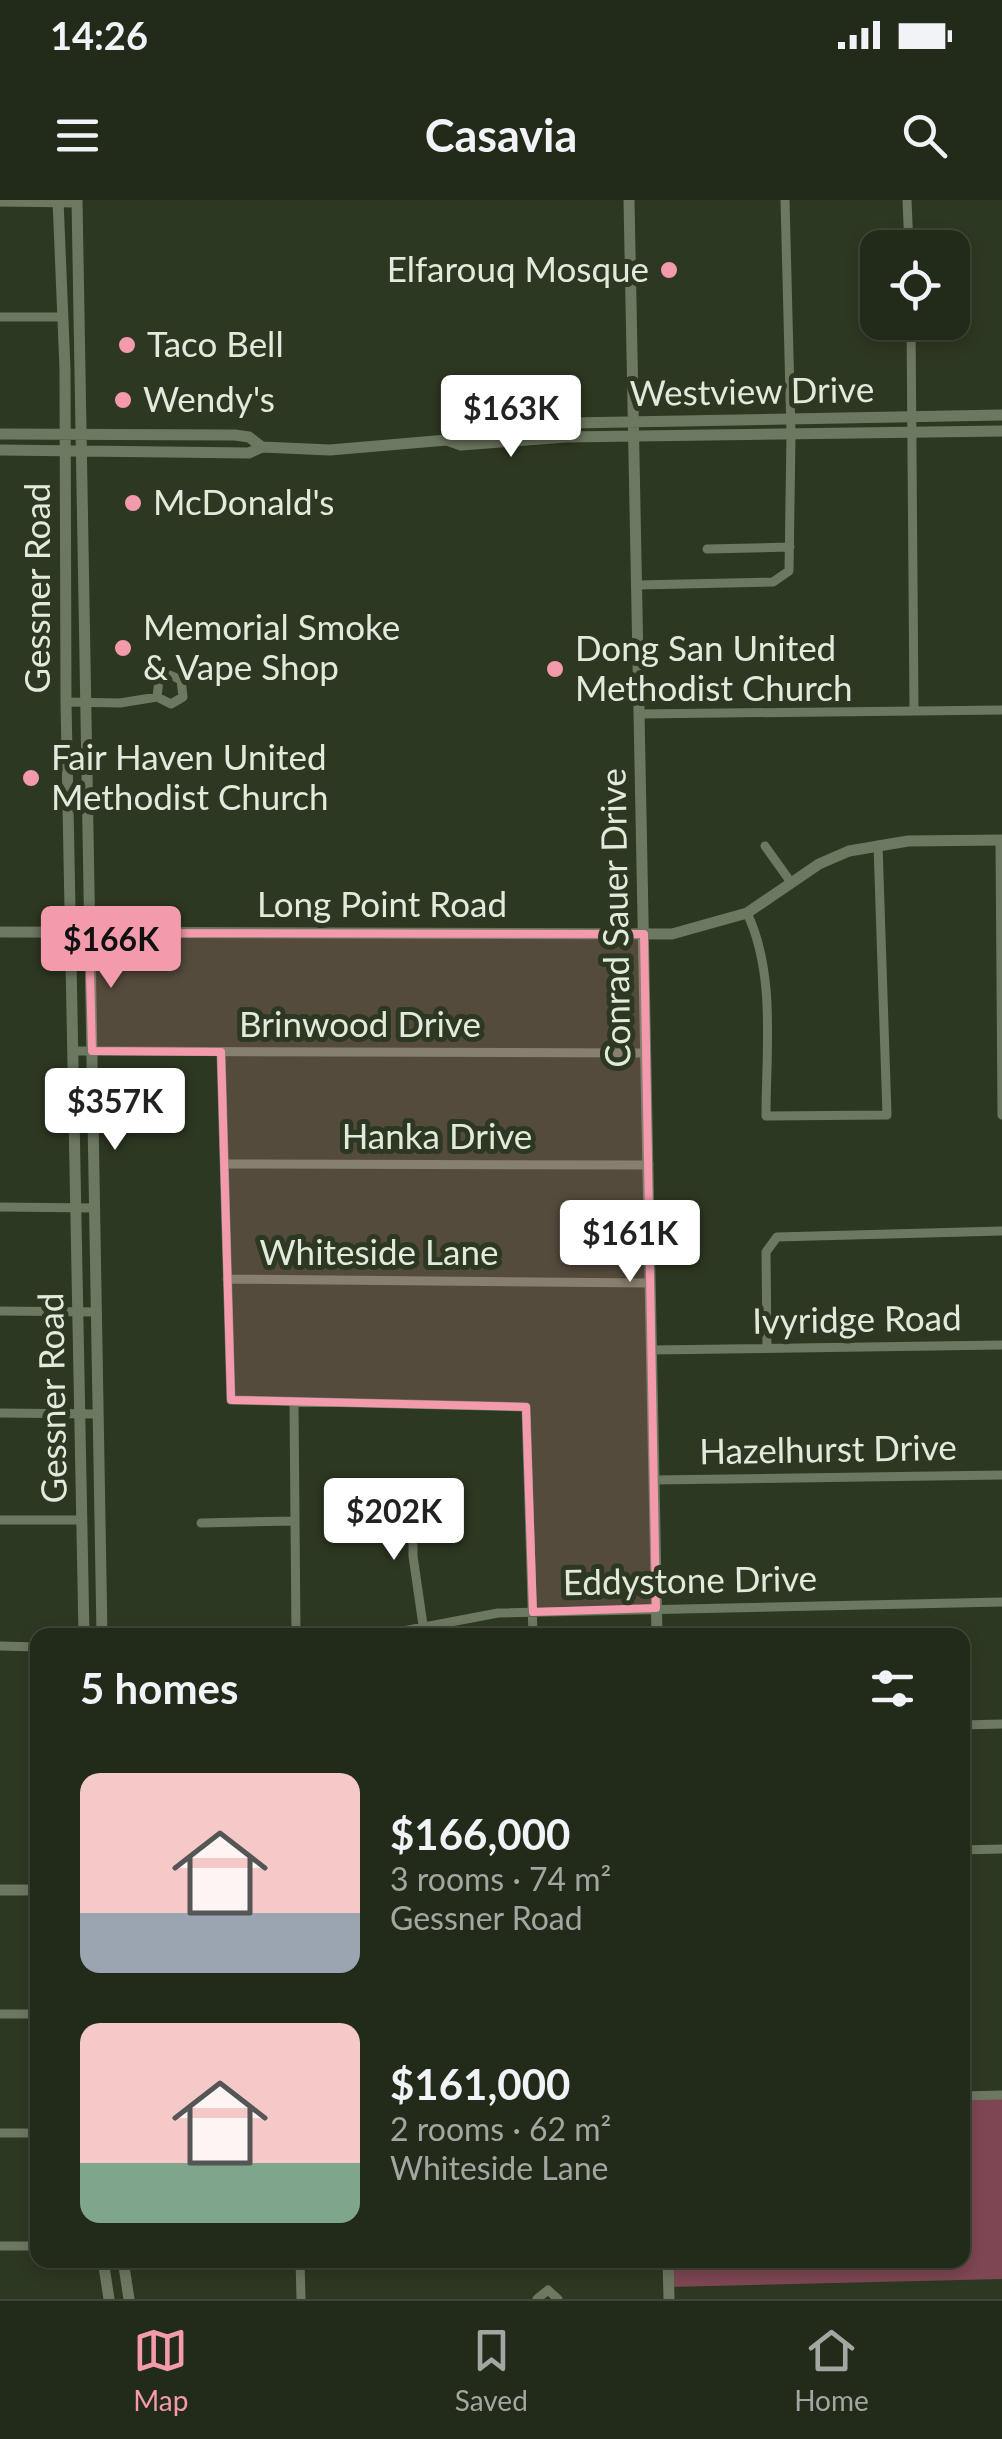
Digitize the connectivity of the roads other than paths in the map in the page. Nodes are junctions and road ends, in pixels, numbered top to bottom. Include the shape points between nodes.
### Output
1 (630, 200) edge
2 (785, 200) edge
3 (907, 200) edge
4 (58, 201) edge
5 (77, 201) edge
6 (0, 202) edge
7 (908, 230) edge
8 (0, 317) edge
9 (62, 317) junction
10 (912, 340) edge
11 (1002, 416) edge
12 (914, 417) junction
13 (634, 420) junction
14 (791, 420) junction
15 (1002, 431) edge
16 (66, 433) junction
17 (80, 433) junction
18 (914, 433) junction
19 (0, 434) edge
20 (792, 434) junction
21 (634, 436) junction
22 (447, 440) junction
23 (262, 447) junction
24 (0, 450) edge
25 (65, 451) junction
26 (79, 451) junction
27 (65, 484) junction
28 (80, 484) junction
29 (790, 547) junction
30 (707, 549) dead end
31 (637, 584) junction
32 (65, 590) junction
33 (83, 590) junction
34 (158, 697) dead end
35 (86, 701) junction
36 (66, 702) junction
37 (1002, 710) edge
38 (914, 711) junction
39 (640, 714) junction
40 (1001, 840) edge
41 (765, 846) dead end
42 (878, 846) junction
43 (790, 882) junction
44 (747, 913) junction
45 (0, 932) edge
46 (89, 932) junction
47 (72, 933) junction
48 (644, 934) junction
49 (74, 1051) junction
50 (92, 1051) junction
51 (222, 1052) junction
52 (646, 1052) junction
53 (1002, 1115) edge
54 (224, 1164) junction
55 (649, 1165) junction
56 (0, 1207) edge
57 (76, 1208) junction
58 (95, 1208) junction
59 (1002, 1231) edge
60 (226, 1280) junction
61 (650, 1283) junction
62 (0, 1311) edge
63 (79, 1312) junction
64 (97, 1312) junction
65 (1002, 1345) edge
66 (767, 1348) junction
67 (652, 1350) junction
68 (294, 1404) junction
69 (0, 1413) edge
70 (80, 1414) junction
71 (98, 1414) junction
72 (1002, 1475) edge
73 (654, 1480) junction
74 (413, 1496) dead end
75 (0, 1520) edge
76 (82, 1520) junction
77 (294, 1522) junction
78 (201, 1523) dead end
79 (1002, 1602) edge
80 (656, 1608) junction
81 (532, 1612) junction
82 (423, 1625) junction
83 (84, 1628) edge
84 (102, 1628) edge
85 (296, 1628) edge
86 (411, 1628) edge
87 (533, 1628) edge
88 (656, 1628) edge
89 (0, 1646) edge
90 (30, 1647) edge
91 (970, 1724) edge
92 (1002, 1724) edge
93 (1002, 1849) edge
94 (970, 1850) edge
95 (0, 1890) edge
96 (30, 1890) edge
97 (0, 2014) edge
98 (30, 2014) edge
99 (1002, 2095) edge
100 (970, 2096) edge
101 (0, 2132) edge
102 (30, 2133) edge
103 (0, 2246) edge
104 (30, 2246) edge
105 (104, 2268) edge
106 (124, 2268) edge
107 (300, 2268) edge
108 (668, 2268) edge
109 (110, 2299) edge
110 (130, 2299) edge
111 (301, 2299) edge
112 (538, 2299) edge
113 (558, 2299) edge
114 (669, 2299) edge

1 - 13 main road, Conrad Sauer Drive
2 - 14 street
3 - 7 street
4 - 5 street
4 - 6 street
4 - 9 main road, Gessner Road
5 - 17 main road, Gessner Road
8 - 9 street
9 - 16 main road, Gessner Road
10 - 12 street
11 - 12 main road, Westview Drive
12 - 14 main road, Westview Drive
12 - 18 street
13 - 14 main road, Westview Drive
13 - 21 main road, Conrad Sauer Drive
13 - 22 main road, Westview Drive via 460,429
14 - 20 street
15 - 18 main road, Westview Drive
16 - 17 main road, Westview Drive
16 - 19 main road, Westview Drive
16 - 25 main road, Gessner Road
17 - 23 main road, Westview Drive via 234,435
17 - 26 main road, Gessner Road
18 - 20 main road, Westview Drive
18 - 38 street
20 - 21 main road, Westview Drive
20 - 29 street
21 - 22 main road, Westview Drive via 461,445
21 - 31 main road, Conrad Sauer Drive
22 - 23 main road, Westview Drive via 330,450
23 - 26 main road, Westview Drive via 249,453
24 - 25 main road, Westview Drive
25 - 26 main road, Westview Drive
25 - 27 main road, Gessner Road
26 - 28 main road, Gessner Road
27 - 28 main road
27 - 32 main road, Gessner Road
28 - 33 main road, Gessner Road
29 - 30 street
29 - 31 street via 786,577 773,582
31 - 39 main road, Conrad Sauer Drive
32 - 33 main road
32 - 36 main road, Gessner Road
33 - 35 main road, Gessner Road
34 - 35 street
35 - 36 street
35 - 46 main road, Gessner Road
36 - 47 main road, Gessner Road
37 - 38 street
38 - 39 street
39 - 48 main road, Conrad Sauer Drive
40 - 42 main road, Long Point Road
40 - 53 street
41 - 43 street
42 - 43 main road, Long Point Road via 819,864
42 - 44 street via 887,1115 766,1116 766,982 758,934
43 - 44 main road, Long Point Road
44 - 48 main road, Long Point Road via 699,929
45 - 47 main road, Long Point Road
46 - 47 main road, Long Point Road
46 - 48 main road, Long Point Road
46 - 50 main road, Gessner Road
47 - 49 main road, Gessner Road
48 - 52 main road, Conrad Sauer Drive
49 - 50 street, Brinwood Drive
49 - 57 main road, Gessner Road
50 - 51 street, Brinwood Drive
50 - 58 main road, Gessner Road
51 - 52 street, Brinwood Drive
51 - 54 street
52 - 55 main road, Conrad Sauer Drive
54 - 55 street, Hanka Drive
54 - 60 street
55 - 61 main road, Conrad Sauer Drive
56 - 57 street
57 - 58 street
57 - 63 main road, Gessner Road
58 - 64 main road, Gessner Road
59 - 66 street via 777,1238 766,1252
60 - 61 street, Whiteside Lane
60 - 68 street via 231,1400
61 - 67 main road, Conrad Sauer Drive
62 - 63 street
63 - 64 street
63 - 70 main road, Gessner Road
64 - 71 main road, Gessner Road
65 - 66 street, Ivyridge Road
66 - 67 street, Ivyridge Road
67 - 73 main road, Conrad Sauer Drive
68 - 77 street
68 - 81 street via 526,1407
69 - 70 street
70 - 71 street
70 - 76 main road, Gessner Road
71 - 84 main road, Gessner Road
72 - 73 street, Hazelhurst Drive
73 - 80 main road, Conrad Sauer Drive
74 - 82 street
75 - 76 street
76 - 83 main road, Gessner Road
77 - 78 street
77 - 85 street
79 - 80 street, Eddystone Drive
80 - 81 street, Eddystone Drive
80 - 88 main road, Conrad Sauer Drive
81 - 82 street, Eddystone Drive
81 - 87 street
82 - 86 street, Eddystone Drive
89 - 90 street
91 - 92 street
93 - 94 street
95 - 96 main road
97 - 98 street
99 - 100 street
101 - 102 street
103 - 104 street
105 - 109 main road
106 - 110 main road
107 - 111 street
108 - 114 main road
112 - 113 street via 548,2290

